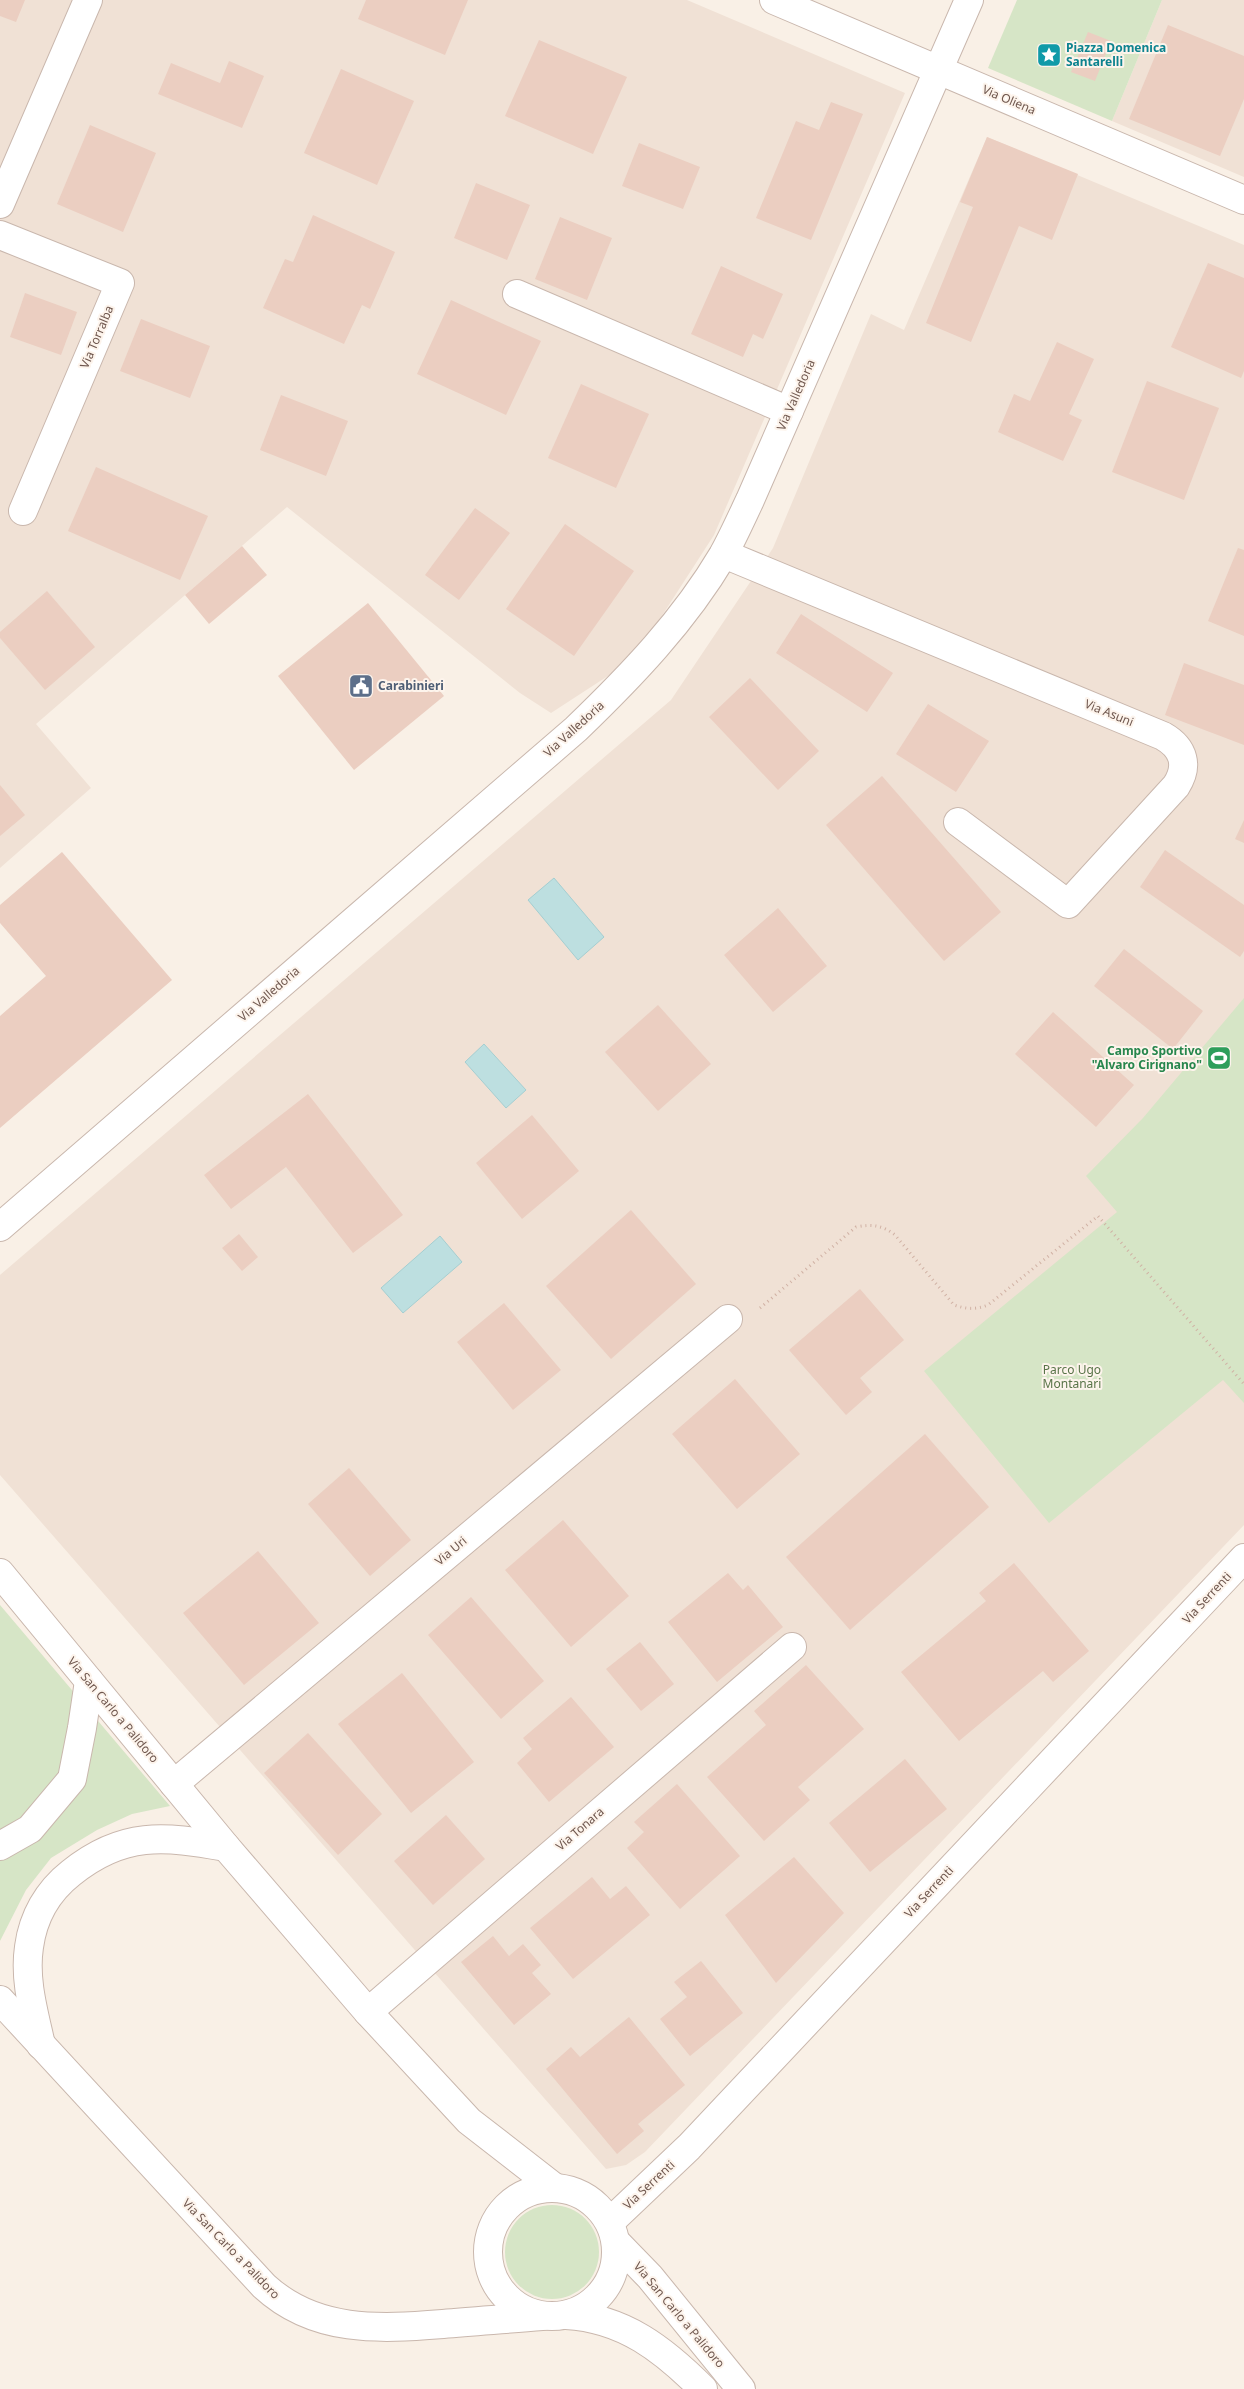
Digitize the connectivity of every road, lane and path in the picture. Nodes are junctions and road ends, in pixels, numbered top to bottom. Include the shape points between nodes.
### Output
1 (88, 0) edge
2 (774, 0) edge
3 (969, 0) edge
4 (939, 70) junction
5 (1244, 200) edge
6 (0, 204) edge
7 (0, 235) edge
8 (518, 294) dead end
9 (788, 411) junction
10 (22, 511) dead end
11 (724, 554) junction
12 (958, 822) dead end
13 (0, 1227) edge
14 (728, 1319) joint
15 (1244, 1384) edge
16 (1244, 1558) edge
17 (0, 1573) edge
18 (792, 1647) dead end
19 (89, 1681) junction
20 (174, 1784) junction
21 (0, 1846) edge
22 (226, 1847) junction
23 (0, 2000) edge
24 (368, 2012) junction
25 (42, 2046) junction
26 (554, 2187) junction
27 (613, 2232) junction
28 (554, 2316) junction
29 (703, 2389) edge
30 (741, 2389) edge

1 - 6 street
2 - 4 street, Via Oliena
3 - 4 street
4 - 5 street, Via Oliena
4 - 9 street, Via Valledoria
7 - 10 street, Via Torralba via 120,283
8 - 9 street
9 - 11 street, Via Valledoria
11 - 12 street, Via Asuni via 1163,736 1180,750 1184,760 1176,786 1068,904
11 - 13 street, Via Valledoria via 648,657 576,729
14 - 15 path via 756,1312 856,1227 871,1224 885,1227 895,1235 954,1305 966,1309 980,1308 988,1305 1098,1216
14 - 20 street, Via Uri
16 - 27 street, Via Serrenti via 689,2147
17 - 19 street, Via San Carlo a Palidoro
18 - 24 street, Via Tonara
19 - 20 street, Via San Carlo a Palidoro
19 - 21 street via 72,1779 30,1829
20 - 22 street, Via San Carlo a Palidoro
22 - 24 street, Via San Carlo a Palidoro
22 - 25 street, Via San Carlo a Palidoro via 179,1839 127,1842 97,1854 60,1881 41,1909 29,1948 29,1992
23 - 25 street, Via San Carlo a Palidoro
24 - 26 street, Via San Carlo a Palidoro via 469,2121
25 - 28 street, Via San Carlo a Palidoro via 264,2286 286,2304 329,2322 377,2328
26 - 27 street via 576,2192 596,2204
26 - 28 street via 532,2190 513,2200 498,2216 489,2235 487,2257 492,2278 504,2296 522,2309
27 - 28 street via 616,2267 605,2289 588,2306
27 - 30 street, Via San Carlo a Palidoro
28 - 29 street, Via San Carlo a Palidoro via 619,2326 664,2352

